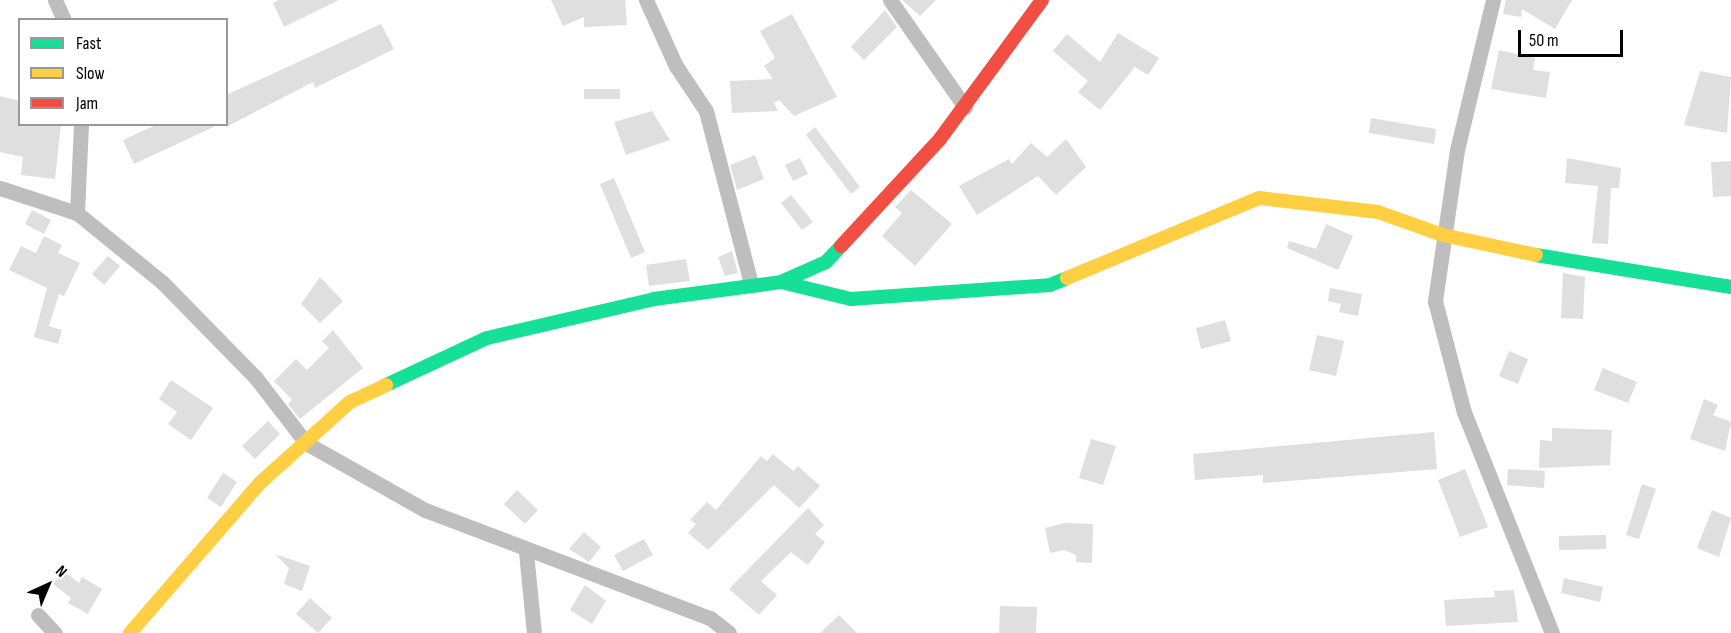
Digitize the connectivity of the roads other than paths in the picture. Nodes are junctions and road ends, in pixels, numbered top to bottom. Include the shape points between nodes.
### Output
1 (55, 0) edge
2 (646, 0) edge
3 (890, 0) edge
4 (1042, 0) edge
5 (1493, 0) edge
6 (63, 18) edge
7 (965, 107) junction
8 (81, 126) edge
9 (0, 188) edge
10 (78, 213) junction
11 (1443, 235) junction
12 (781, 282) junction
13 (752, 284) junction
14 (1731, 287) edge
15 (306, 443) junction
16 (526, 552) junction
17 (38, 615) dead end
18 (55, 633) edge
19 (130, 633) edge
20 (534, 633) edge
21 (729, 633) edge
22 (1552, 633) edge

1 - 6 street
2 - 13 street via 676,66 706,111
3 - 7 street
4 - 7 street
5 - 11 street
7 - 12 street via 826,262
8 - 10 street
9 - 10 street
10 - 15 street via 213,330
11 - 12 street via 1378,212 1259,198 1050,285 851,299
11 - 14 street
11 - 22 street via 1435,301 1445,357
12 - 13 street
13 - 15 street via 643,302 487,338 350,402
15 - 16 street via 425,510
15 - 19 street via 260,483
16 - 20 street
16 - 21 street via 680,606
17 - 18 street

